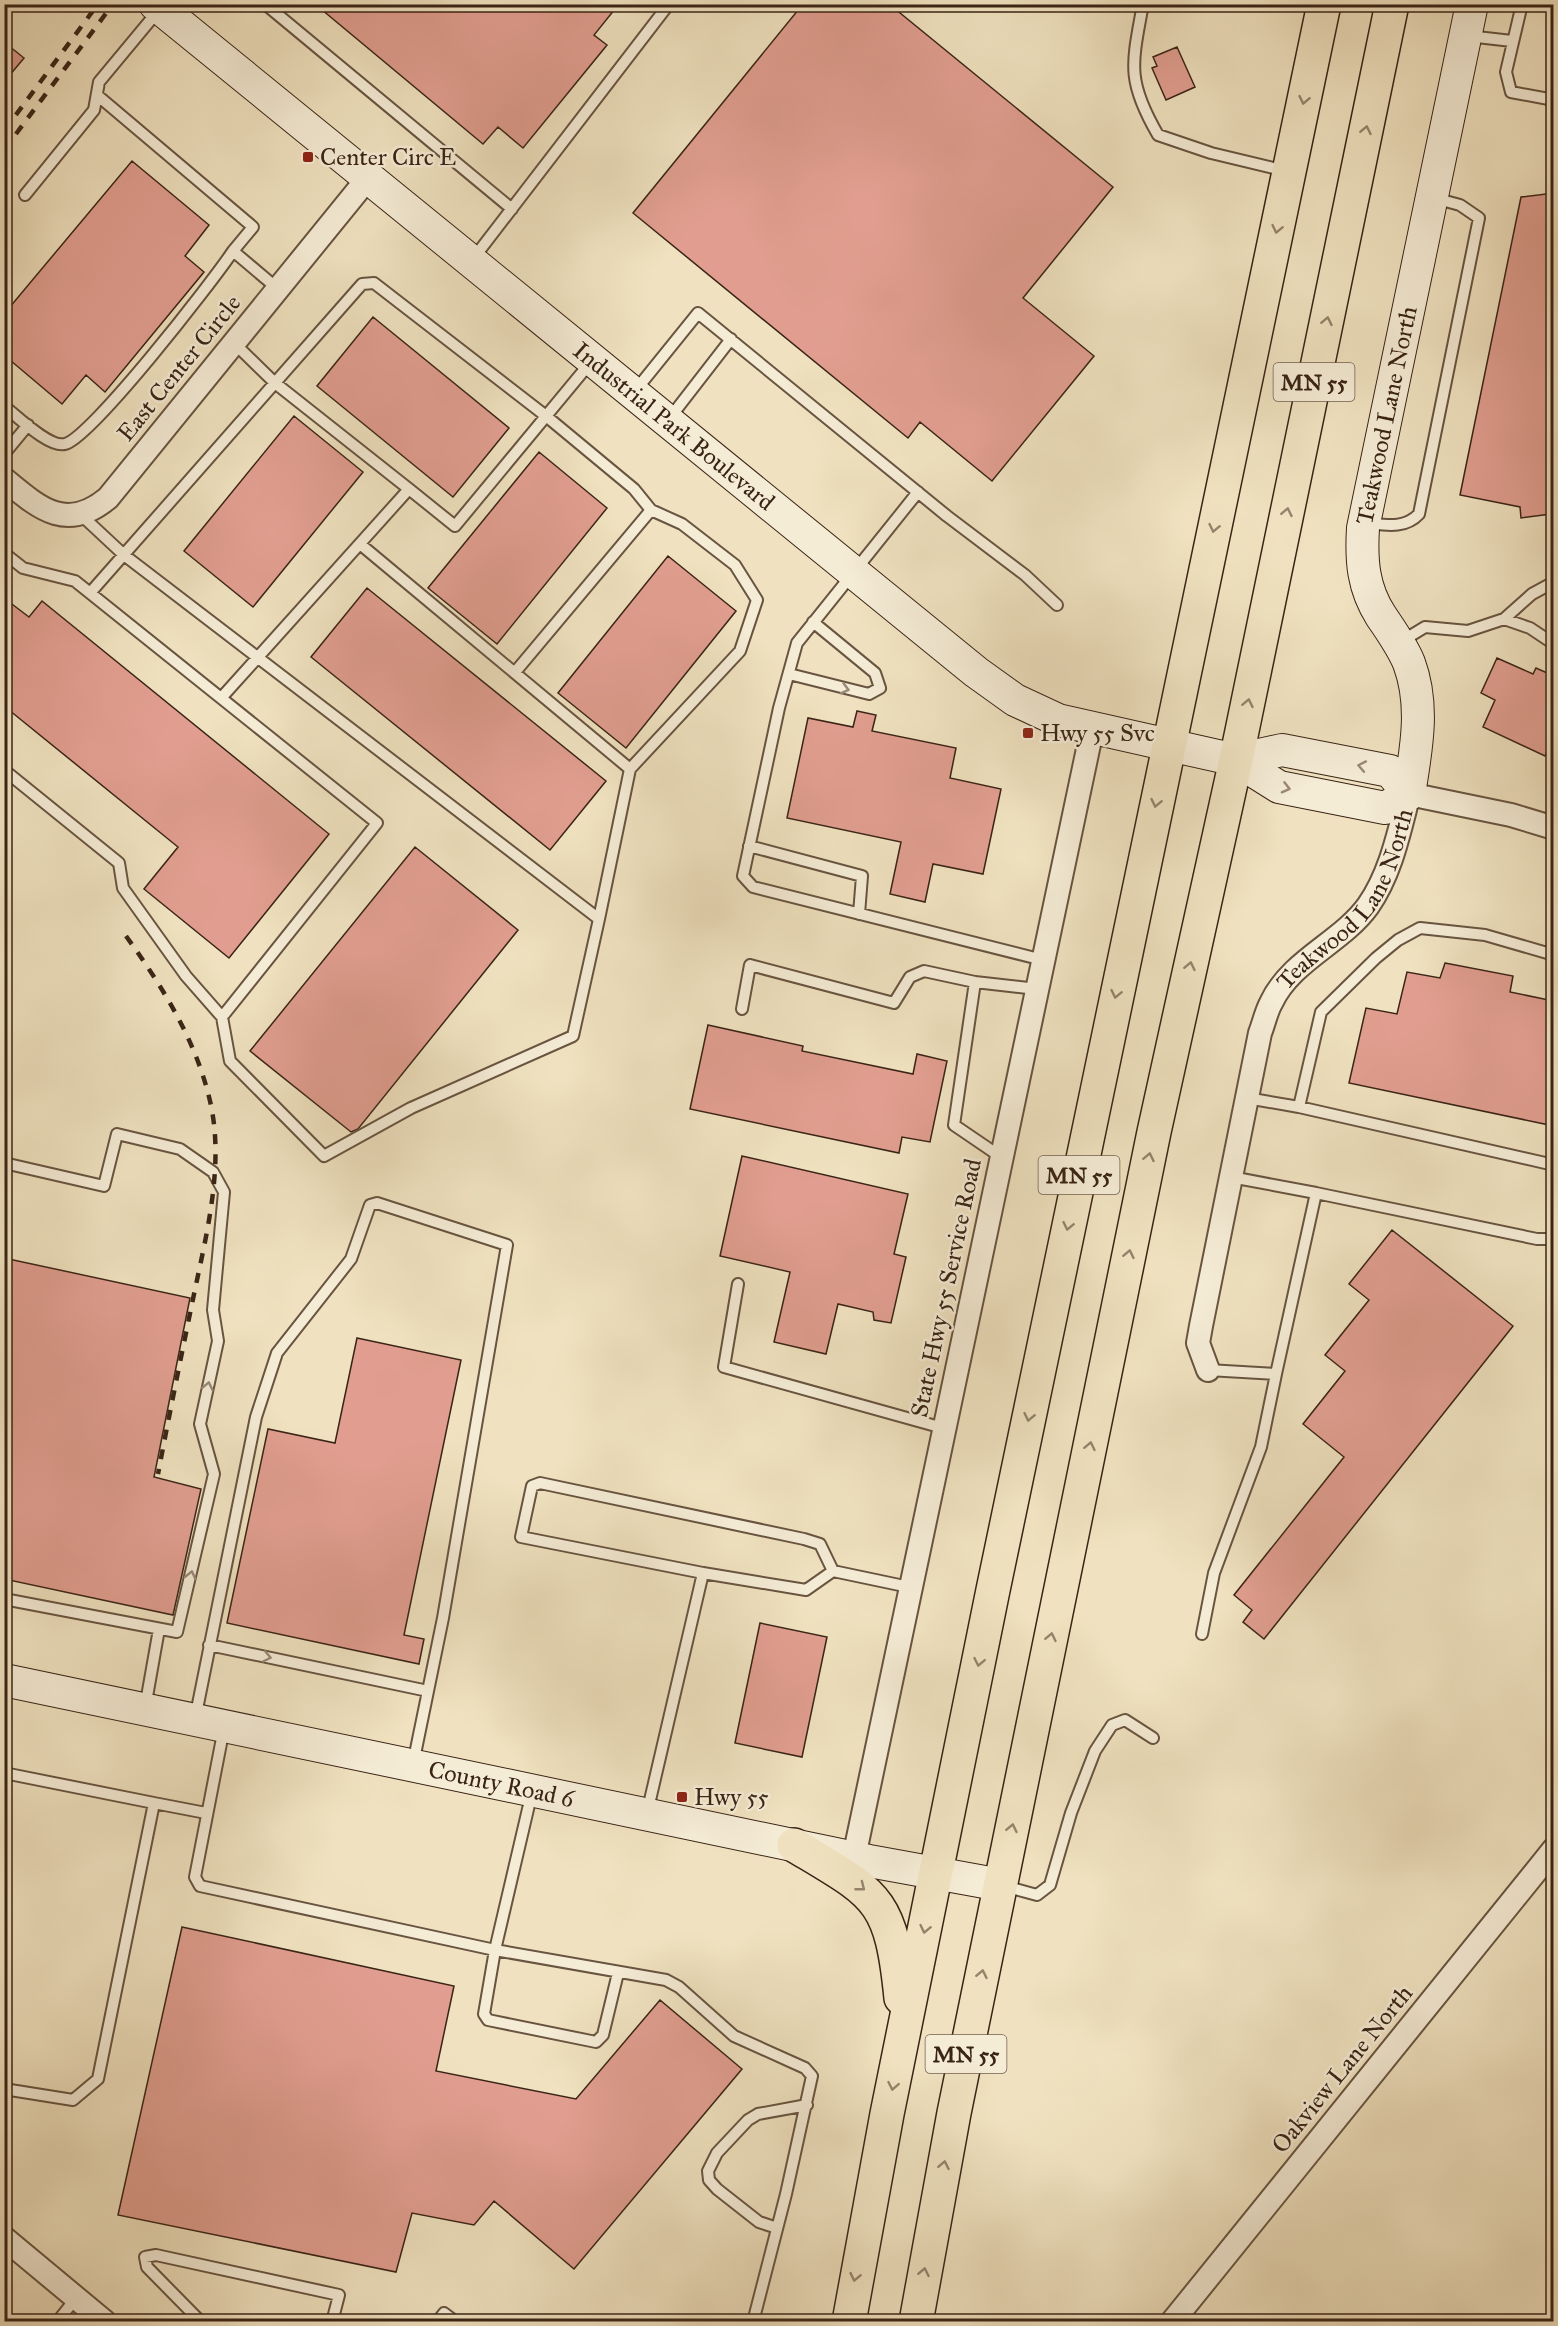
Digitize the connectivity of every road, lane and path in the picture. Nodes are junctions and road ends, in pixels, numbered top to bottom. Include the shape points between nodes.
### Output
1 (265, 4) edge
2 (669, 4) edge
3 (1143, 4) edge
4 (1324, 4) edge
5 (1392, 4) edge
6 (1472, 4) edge
7 (1522, 4) edge
8 (168, 11) edge
9 (1465, 35) junction
10 (1512, 41) junction
11 (97, 95) junction
12 (1554, 100) edge
13 (1289, 172) junction
14 (368, 178) junction
15 (25, 195) dead end
16 (1431, 198) junction
17 (512, 209) junction
18 (233, 251) junction
19 (471, 262) junction
20 (278, 288) junction
21 (730, 339) junction
22 (234, 343) junction
23 (592, 360) junction
24 (275, 383) junction
25 (633, 394) junction
26 (4, 406) edge
27 (546, 416) junction
28 (667, 421) junction
29 (28, 424) junction
30 (4, 454) edge
31 (4, 479) edge
32 (409, 489) junction
33 (918, 492) junction
34 (651, 510) junction
35 (80, 514) junction
36 (1364, 522) junction
37 (360, 544) junction
38 (4, 553) edge
39 (124, 555) junction
40 (854, 573) junction
41 (1554, 582) edge
42 (90, 593) junction
43 (1057, 605) dead end
44 (1504, 618) junction
45 (813, 622) junction
46 (1399, 642) junction
47 (1554, 644) edge
48 (258, 658) junction
49 (516, 671) junction
50 (789, 674) junction
51 (222, 697) junction
52 (1092, 729) junction
53 (1168, 746) junction
54 (1236, 760) junction
55 (630, 769) junction
56 (4, 770) edge
57 (1409, 794) junction
58 (1554, 828) edge
59 (749, 846) junction
60 (859, 914) junction
61 (599, 919) junction
62 (1554, 955) edge
63 (1043, 960) junction
64 (975, 982) junction
65 (1037, 989) junction
66 (742, 1009) dead end
67 (222, 1017) junction
68 (1247, 1098) junction
69 (1299, 1107) junction
70 (1001, 1157) junction
71 (4, 1163) edge
72 (1554, 1165) edge
73 (1231, 1177) junction
74 (1316, 1193) junction
75 (1554, 1239) edge
76 (738, 1284) dead end
77 (1208, 1370) joint
78 (1276, 1374) junction
79 (944, 1428) junction
80 (833, 1571) junction
81 (703, 1574) junction
82 (909, 1587) junction
83 (4, 1599) edge
84 (159, 1629) junction
85 (1202, 1634) dead end
86 (209, 1645) junction
87 (4, 1680) edge
88 (428, 1691) junction
89 (145, 1709) junction
90 (210, 1722) junction
91 (1153, 1738) dead end
92 (413, 1764) junction
93 (4, 1773) edge
94 (533, 1790) junction
95 (154, 1803) junction
96 (206, 1813) junction
97 (646, 1814) junction
98 (794, 1845) junction
99 (1554, 1849) edge
100 (854, 1857) junction
101 (936, 1871) junction
102 (1001, 1885) junction
103 (495, 1950) junction
104 (618, 1973) junction
105 (904, 2029) junction
106 (4, 2089) edge
107 (807, 2105) junction
108 (777, 2228) junction
109 (4, 2238) edge
110 (76, 2298) junction
111 (57, 2322) edge
112 (105, 2322) edge
113 (201, 2322) edge
114 (332, 2322) edge
115 (437, 2322) edge
116 (456, 2322) edge
117 (753, 2322) edge
118 (849, 2322) edge
119 (916, 2322) edge
120 (1172, 2322) edge

1 - 17 lane
2 - 17 lane
3 - 13 lane via 1132,64 1140,105 1158,135
4 -> 13 highway, MN 55
54 -> 5 highway, MN 55
6 - 9 street, Teakwood Lane North
7 - 10 lane
8 - 11 lane via 99,81
8 - 14 street, Industrial Park Boulevard
9 - 10 lane
9 - 16 street, Teakwood Lane North
10 - 12 lane via 1506,72 1511,92
11 - 15 lane via 94,110
11 - 18 lane via 253,227
13 -> 53 highway, MN 55
14 - 19 street, Industrial Park Boulevard
14 - 20 street, East Center Circle
16 - 36 street, Teakwood Lane North
16 - 36 lane via 1460,205 1479,218 1419,514 1412,522 1394,525
17 - 19 lane
18 - 20 lane
18 - 29 lane via 116,399 78,437 66,444 55,444
19 - 23 street, Industrial Park Boulevard
20 - 22 street, East Center Circle
21 - 25 lane via 698,313
21 - 28 lane
21 - 33 lane
22 - 24 lane
22 - 35 street, East Center Circle via 108,498 93,511
23 - 25 street, Industrial Park Boulevard
23 - 27 lane
24 - 27 lane via 362,284 374,283
24 - 32 lane
24 - 39 lane
25 - 28 street, Industrial Park Boulevard
26 - 29 lane
27 - 32 lane via 455,526
27 - 34 lane via 634,489
28 - 40 street, Industrial Park Boulevard
29 - 30 lane
31 - 35 street via 35,505 54,514
32 - 37 lane
33 - 40 lane
33 - 43 lane via 1025,575
34 - 49 lane
34 - 55 lane via 682,524 735,565 757,600 740,651
35 - 39 lane
36 - 46 street, Teakwood Lane North via 1363,574 1374,603
37 - 48 lane
37 - 49 lane
38 - 42 lane via 22,568 75,581
39 - 42 lane
39 - 48 lane
40 - 45 lane
40 - 52 street, Industrial Park Boulevard via 1015,700 1058,720
41 - 44 lane via 1532,594
42 - 51 lane
44 - 46 lane via 1468,631 1425,627
44 - 47 lane via 1530,628
45 - 50 lane via 797,642
50 -> 45 lane via 869,694 880,688 875,673
46 - 57 street, Teakwood Lane North via 1409,663 1418,710
48 - 51 lane
48 - 61 lane
49 - 55 lane
50 - 59 lane
51 - 67 lane via 377,823
52 - 53 street, Industrial Park Boulevard
52 - 63 street, State Hwy 55 Service Road
53 - 54 street, Industrial Park Boulevard
53 -> 101 highway, MN 55
54 - 57 street, Industrial Park Boulevard via 1282,750 1390,771
102 -> 54 highway, MN 55 via 1157,1121
55 - 61 lane
56 - 67 lane via 119,864 123,888 186,976
57 - 58 street
57 - 68 street, Teakwood Lane North via 1386,876 1368,905 1345,932 1292,974 1271,1001
59 - 60 lane via 743,876 753,887
59 - 60 lane via 862,876
60 - 63 lane
61 - 67 lane via 573,1036 411,1108 324,1156 231,1061
62 - 69 lane via 1485,935 1441,930 1420,928 1398,940 1321,1011
63 - 65 street, State Hwy 55 Service Road
64 - 65 lane
64 - 66 lane via 924,971 910,977 894,1003 750,965
64 - 70 lane via 954,1125
65 - 70 street, State Hwy 55 Service Road
68 - 69 lane
68 - 73 street, Teakwood Lane North
69 - 72 lane
70 - 79 street, State Hwy 55 Service Road
84 -> 71 lane via 177,1632 214,1474 200,1424 218,1341 213,1310 224,1192 213,1172 180,1149 117,1134 104,1186
73 - 74 lane
73 - 77 street, Teakwood Lane North via 1198,1343
74 - 75 lane via 1537,1239
74 - 78 lane
76 - 79 lane via 724,1367
77 - 78 lane
78 - 85 lane via 1261,1447 1214,1574
79 - 82 street, State Hwy 55 Service Road
80 - 81 lane via 806,1590
80 - 81 lane via 820,1545 804,1539 540,1483 532,1485 521,1537
80 - 82 lane
81 - 97 lane
82 - 100 street, State Hwy 55 Service Road
83 - 84 lane
84 - 89 lane
86 -> 88 lane
86 - 88 lane via 256,1418 277,1353 351,1259 370,1205 377,1203 507,1245
86 - 90 lane
87 - 89 street, County Road 6
88 - 92 lane
89 - 90 street, County Road 6
90 - 92 street, County Road 6
90 - 96 lane
91 - 102 lane via 1125,1720 1112,1725 1095,1751 1071,1813 1050,1886 1037,1895
92 - 94 street, County Road 6
93 - 95 lane
94 - 97 street, County Road 6
94 - 103 lane
95 - 96 lane
95 - 106 lane via 98,2079 73,2100
96 - 103 lane via 195,1877 200,1886
97 - 98 street, County Road 6
98 - 100 street, County Road 6
98 -> 105 highway via 862,1887 889,1922 898,1964
99 - 120 street, Oakview Lane North
100 - 101 street, County Road 6
101 - 102 street, County Road 6
101 -> 105 highway, MN 55
119 -> 102 highway, MN 55
103 - 104 lane
103 - 104 lane via 484,2014 488,2020 596,2042 603,2035
104 - 107 lane via 666,1980 734,2036 805,2068 812,2076
105 -> 118 highway, MN 55
107 - 108 lane
107 - 108 lane via 764,2112 748,2120 717,2153 708,2171 717,2189 759,2222
108 - 117 lane
109 - 110 street
110 - 111 lane
110 - 112 street
113 - 114 lane via 147,2267 145,2258 156,2255 339,2295
115 - 116 lane via 444,2313

